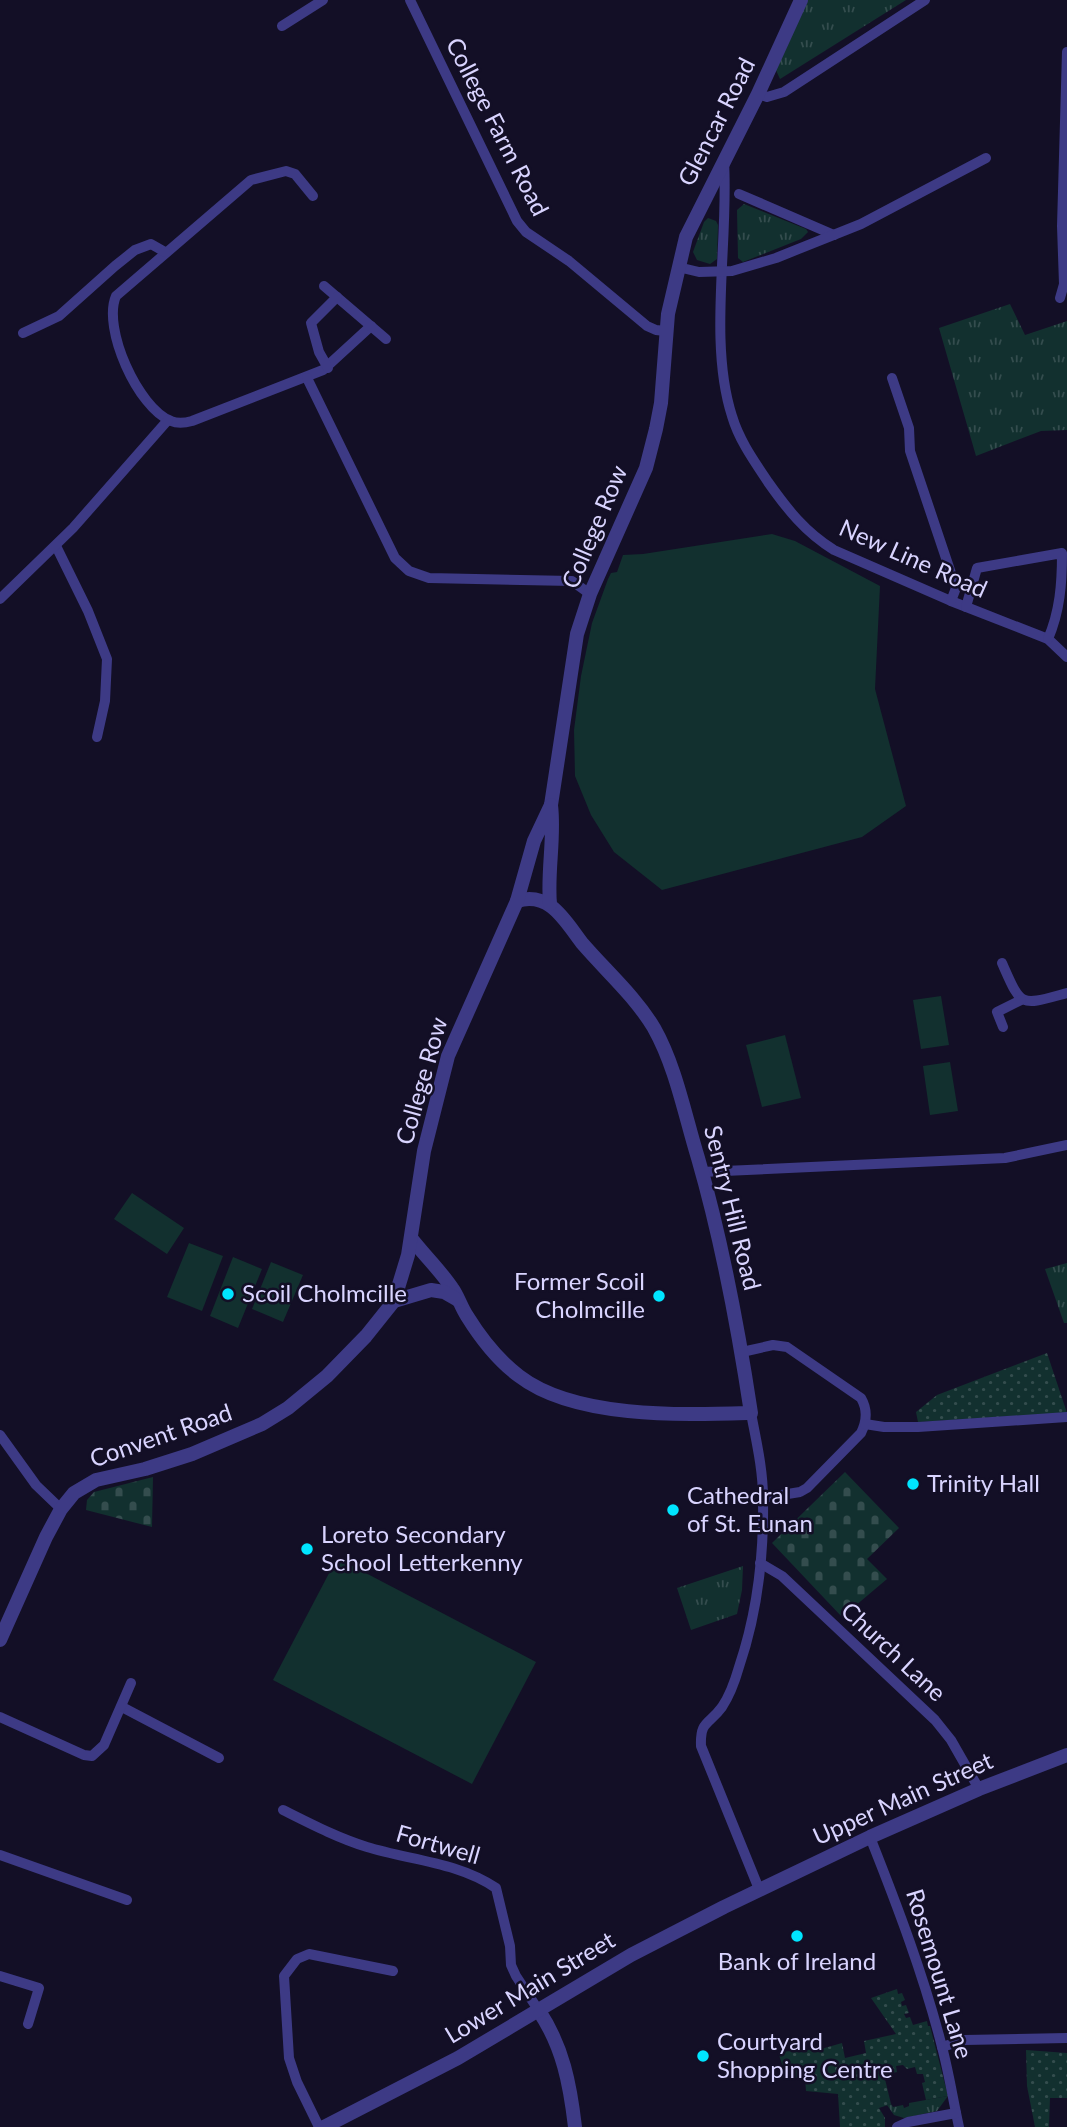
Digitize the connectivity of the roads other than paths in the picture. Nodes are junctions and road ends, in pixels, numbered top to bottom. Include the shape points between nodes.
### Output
1 (323, 0) edge
2 (410, 0) edge
3 (801, 0) edge
4 (925, 0) edge
5 (282, 26) dead end
6 (1067, 52) edge
7 (758, 94) junction
8 (1065, 150) edge
9 (986, 158) dead end
10 (724, 162) junction
11 (739, 194) dead end
12 (313, 196) dead end
13 (701, 205) junction
14 (724, 210) junction
15 (834, 235) junction
16 (165, 251) junction
17 (678, 267) junction
18 (723, 271) junction
19 (324, 286) dead end
20 (337, 297) junction
21 (1060, 298) dead end
22 (371, 326) junction
23 (666, 331) junction
24 (23, 332) dead end
25 (386, 338) dead end
26 (328, 368) junction
27 (307, 378) junction
28 (892, 378) dead end
29 (168, 420) junction
30 (56, 546) junction
31 (590, 594) junction
32 (0, 599) edge
33 (951, 601) junction
34 (966, 607) junction
35 (1048, 639) junction
36 (1067, 657) edge
37 (97, 737) dead end
38 (551, 805) junction
39 (517, 901) junction
40 (550, 904) junction
41 (1002, 963) dead end
42 (1067, 993) edge
43 (1021, 1000) junction
44 (1003, 1027) dead end
45 (1067, 1145) edge
46 (702, 1172) junction
47 (411, 1238) junction
48 (458, 1300) junction
49 (394, 1301) junction
50 (742, 1352) junction
51 (751, 1413) junction
52 (1067, 1417) edge
53 (865, 1424) junction
54 (0, 1435) edge
55 (763, 1497) junction
56 (61, 1509) junction
57 (760, 1563) junction
58 (0, 1640) edge
59 (131, 1683) dead end
60 (122, 1707) junction
61 (0, 1717) edge
62 (1067, 1755) edge
63 (219, 1758) dead end
64 (979, 1788) junction
65 (283, 1810) dead end
66 (870, 1837) junction
67 (0, 1855) edge
68 (759, 1889) junction
69 (127, 1900) dead end
70 (393, 1970) dead end
71 (0, 1976) edge
72 (538, 2011) junction
73 (28, 2024) dead end
74 (1067, 2038) edge
75 (942, 2047) junction
76 (956, 2113) junction
77 (319, 2127) edge
78 (324, 2127) edge
79 (575, 2127) edge
80 (897, 2127) edge
81 (959, 2127) edge

1 - 5 street
2 - 23 street, College Farm Road via 517,221 647,326
3 - 7 street, Glencar Road
4 - 7 street via 784,92 767,97
6 - 8 street
7 - 10 street, Glencar Road
8 - 21 street via 1064,284
9 - 15 street
10 - 13 street, Glencar Road
10 - 14 street, New Line Road
11 - 15 street
12 - 16 street via 295,174 286,171 251,180
13 - 14 street
13 - 17 street, Glencar Road
14 - 18 street, New Line Road
15 - 18 street via 776,258
16 - 24 street via 151,244 135,250 59,316
16 - 29 street via 116,296 111,316 140,393
17 - 18 street
17 - 23 street, College Row
18 - 33 street, New Line Road via 722,349 731,414 776,494 807,531 834,550
19 - 20 street
20 - 22 street
20 - 26 street via 311,323
22 - 25 street
22 - 26 street
23 - 31 street, College Row via 661,403 646,468
26 - 27 street
27 - 29 street via 192,421
27 - 31 street via 403,567 429,578 572,581
28 - 33 street via 909,428 910,451 956,588
29 - 30 street
30 - 32 street
30 - 37 street via 107,659
31 - 38 street, College Row via 577,634
33 - 34 street, New Line Road
34 - 35 street, New Line Road
34 - 35 street via 977,568 1062,553 1062,591
35 - 36 street, New Line Road
38 - 39 street, College Row via 534,841
38 - 40 street, College Row
39 - 40 street via 536,899
39 - 47 street, College Row via 448,1056 424,1151
40 - 46 street, Sentry Hill Road via 654,1029
41 - 43 street
42 - 43 street
43 - 44 street via 997,1012
45 - 46 street via 1005,1157
46 - 50 street, Sentry Hill Road
47 - 48 street
47 - 49 street, College Row
48 - 49 street via 430,1290
48 - 51 street via 499,1357 539,1390 649,1414
49 - 56 street, Convent Road via 327,1376 288,1408 192,1454 96,1480 74,1493
50 - 51 street, Sentry Hill Road
50 - 53 street via 773,1345 787,1347 861,1398
51 - 55 street, Sentry Hill Road
52 - 53 street via 918,1427
53 - 55 street via 807,1488
54 - 56 street via 36,1485
55 - 57 street, Sentry Hill Road
56 - 58 street, Convent Road
57 - 64 street, Church Lane via 782,1576 935,1720
57 - 68 street, Sentry Hill Road via 740,1664 727,1698 701,1732 701,1746
59 - 60 street
60 - 61 street via 103,1747 90,1757
60 - 63 street
62 - 64 street, Upper Main Street
64 - 66 street, Upper Main Street
65 - 72 street, Fortwell via 352,1842 432,1861 496,1888 512,1965
66 - 68 street, Upper Main Street
66 - 75 street, Rosemount Lane
67 - 69 street
68 - 72 street, Lower Main Street via 631,1955
70 - 77 street via 309,1954 297,1959 284,1976 289,2058
71 - 73 street via 40,1988
72 - 78 street, Lower Main Street
72 - 79 street via 555,2037 564,2063
74 - 75 street via 964,2040
75 - 76 street, Rosemount Lane
76 - 80 street
76 - 81 street, Rosemount Lane

